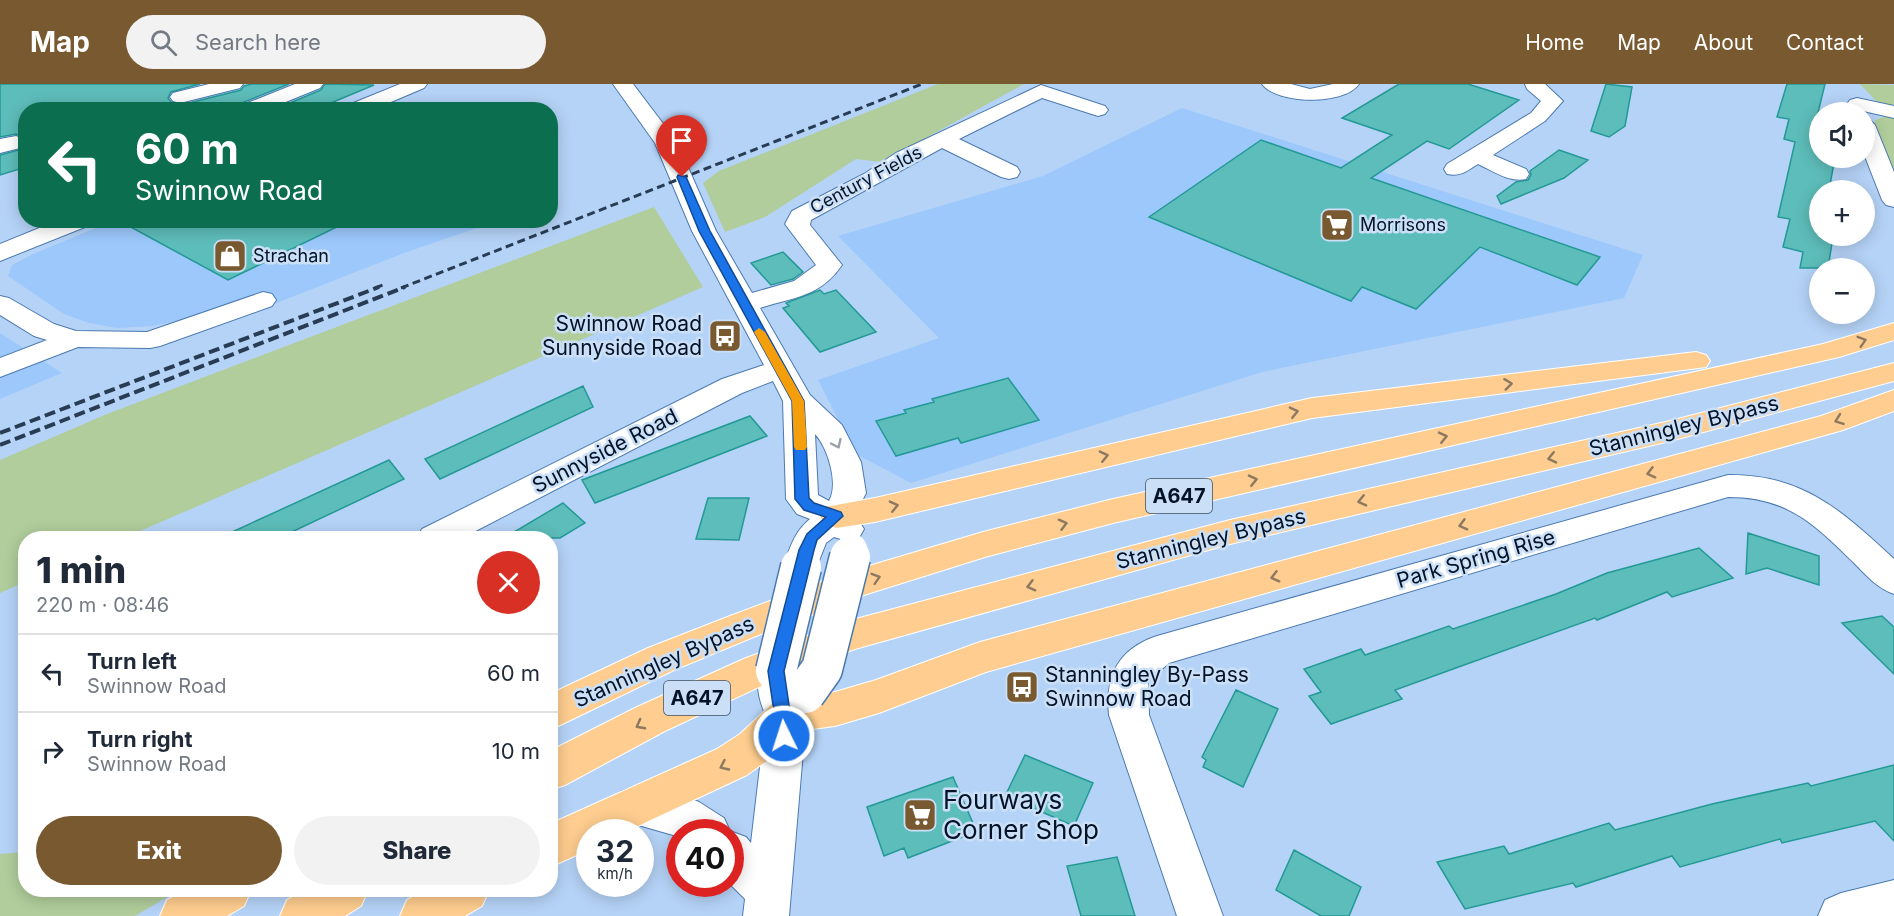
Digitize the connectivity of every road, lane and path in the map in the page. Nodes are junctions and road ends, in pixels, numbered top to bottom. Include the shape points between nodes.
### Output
1 (233, 84) edge
2 (417, 84) edge
3 (623, 84) edge
4 (1272, 84) edge
5 (1349, 84) edge
6 (1531, 84) edge
7 (333, 96) edge
8 (180, 97) dead end
9 (296, 102) edge
10 (1098, 111) dead end
11 (1894, 112) edge
12 (1501, 114) dead end
13 (1875, 115) edge
14 (1524, 126) junction
15 (1545, 137) dead end
16 (943, 140) junction
17 (1875, 152) edge
18 (1009, 172) dead end
19 (1518, 174) dead end
20 (1894, 200) edge
21 (61, 228) edge
22 (0, 253) edge
23 (263, 300) dead end
24 (0, 304) edge
25 (745, 304) junction
26 (1894, 331) edge
27 (74, 339) junction
28 (1829, 351) junction
29 (0, 368) edge
30 (779, 369) junction
31 (1894, 372) edge
32 (1894, 400) edge
33 (798, 401) junction
34 (837, 516) junction
35 (448, 531) edge
36 (1894, 580) edge
37 (791, 705) junction
38 (558, 709) edge
39 (558, 768) edge
40 (636, 806) junction
41 (689, 819) edge
42 (558, 842) edge
43 (744, 872) edge
44 (216, 897) edge
45 (334, 897) edge
46 (454, 897) edge
47 (1894, 903) edge
48 (767, 904) edge
49 (183, 916) edge
50 (303, 916) edge
51 (423, 916) edge
52 (1200, 916) edge
53 (1841, 916) edge

1 - 8 street
2 - 7 street
3 - 25 street via 666,142 705,231
4 - 5 street via 1314,96
6 - 14 street via 1553,101
7 - 9 street
10 - 16 street, Century Fields via 1041,91
11 - 13 street
12 - 14 street
14 - 15 street
14 - 19 street via 1464,158
16 - 18 street, Century Fields
16 - 25 street, Century Fields via 801,216 797,224 829,265 823,275 809,285
17 - 20 street
21 - 22 street
23 - 27 street via 150,340
24 - 27 street via 44,330
25 - 30 street
28 -> 26 highway, Stanningley Bypass / A647
27 - 29 street
34 -> 28 highway, A647 via 1312,408 1713,359
38 -> 28 highway, Stanningley Bypass / A647 via 661,659 743,626 855,584 983,545 1113,511
30 - 33 street
30 - 35 street, Sunnyside Road via 732,386
31 -> 39 highway, Stanningley Bypass / A647 via 1670,431 1230,532 848,636 760,669
32 -> 37 highway via 1832,423 980,658 835,709
33 -> 34 street via 831,432 845,462 849,493
33 - 34 street via 802,499 809,506
34 - 37 street, bridge via 812,537 801,567 776,671
34 - 37 street, bridge via 851,535 852,549 822,669
36 - 52 street, Park Spring Rise via 1818,510 1803,501 1759,486 1728,486 1157,651 1134,668 1126,690 1129,715
37 -> 40 highway via 754,747 732,762
37 - 48 street
40 - 41 street
40 - 42 highway
43 - 48 street
44 - 49 highway
45 - 50 highway
46 - 51 highway
47 - 53 street

